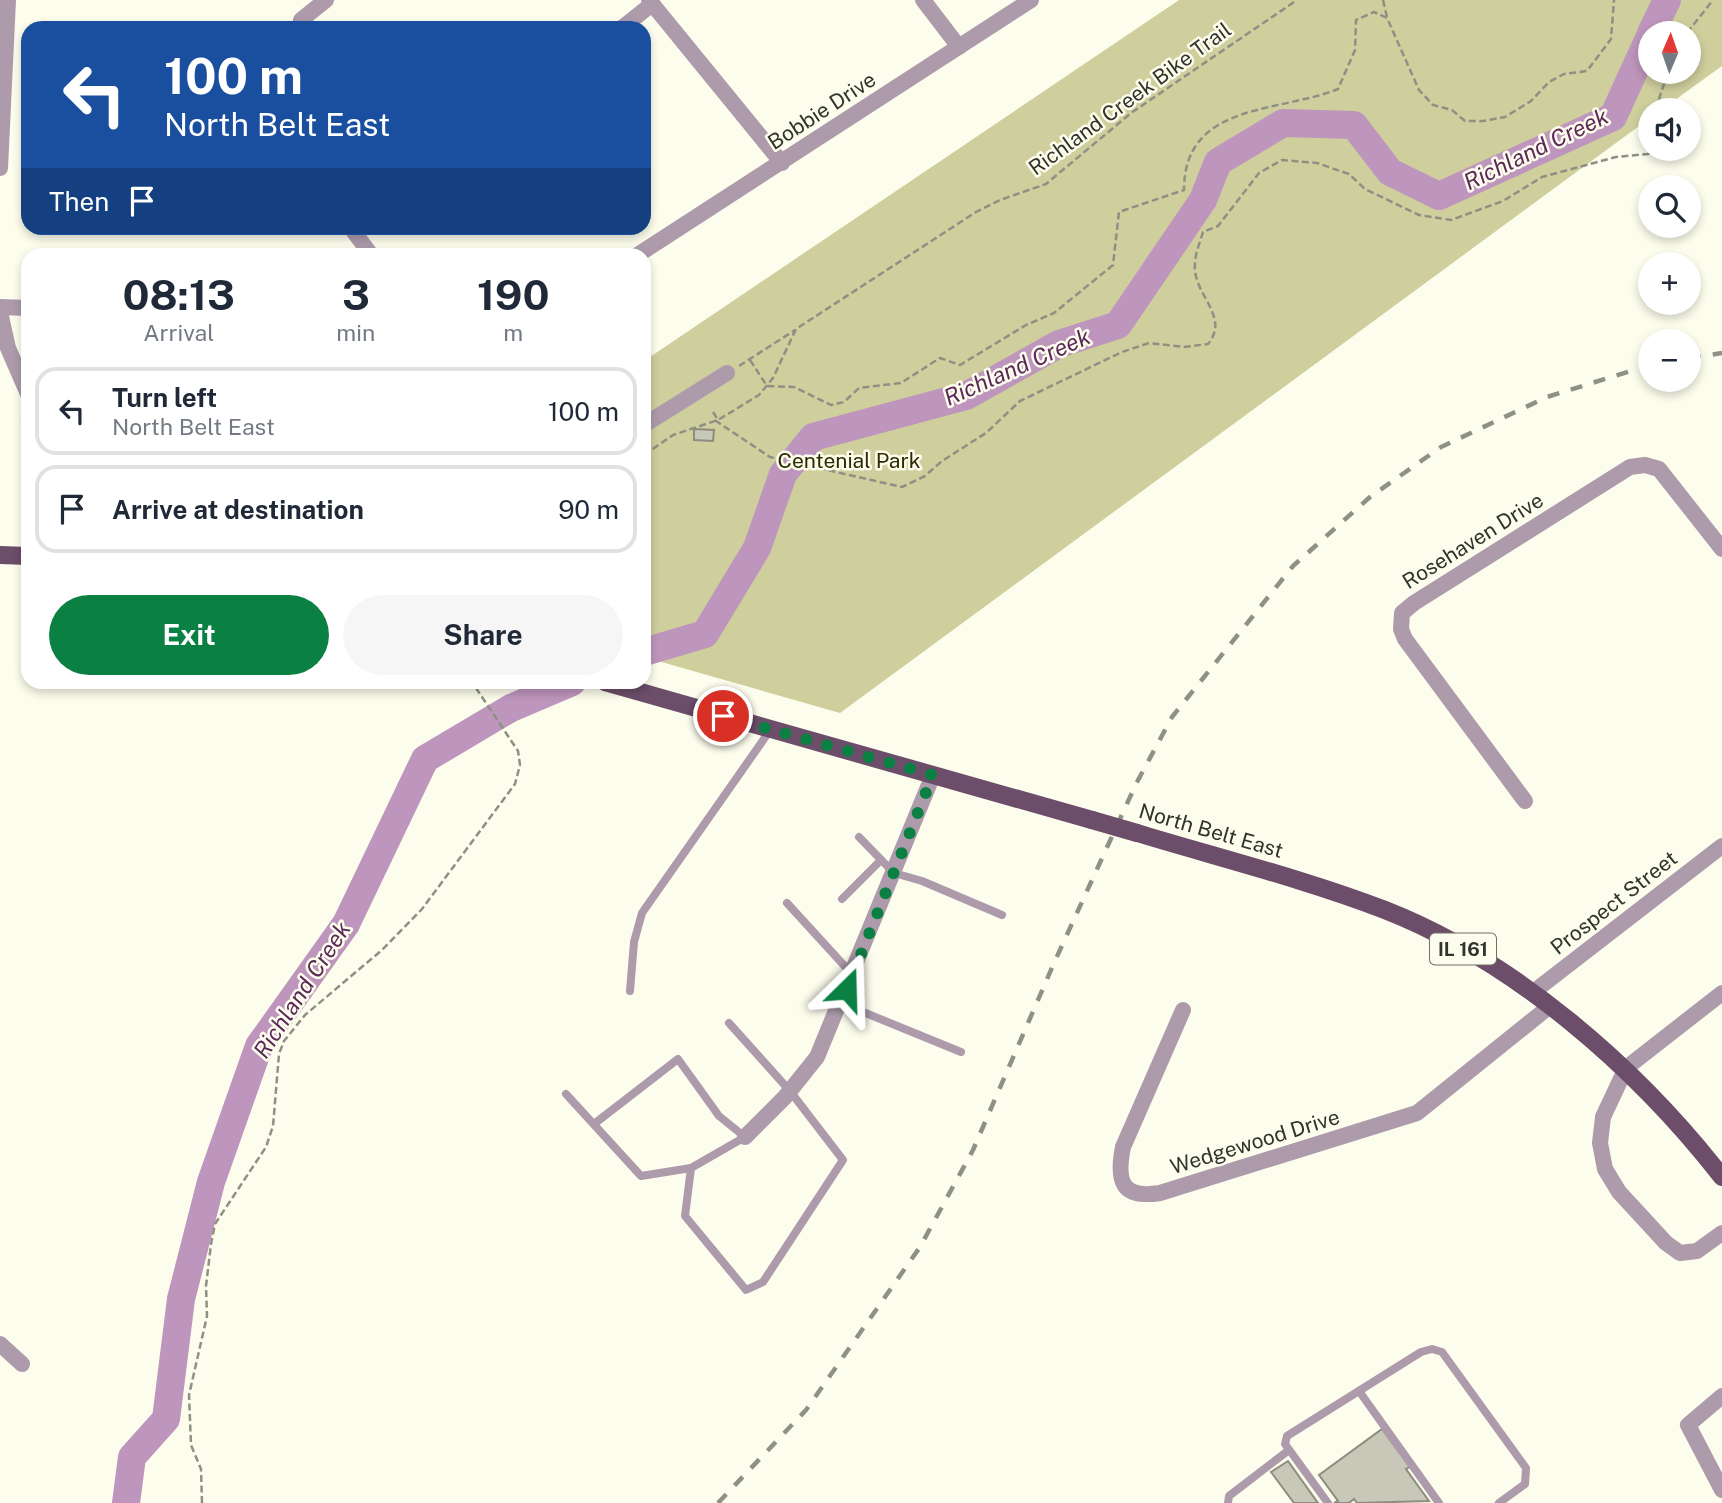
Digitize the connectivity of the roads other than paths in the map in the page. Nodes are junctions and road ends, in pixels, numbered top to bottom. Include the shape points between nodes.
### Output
1 (8, 0) edge
2 (326, 0) edge
3 (923, 0) edge
4 (1031, 0) edge
5 (650, 2) edge
6 (301, 21) edge
7 (630, 21) edge
8 (959, 47) junction
9 (782, 163) junction
10 (0, 168) edge
11 (649, 248) edge
12 (21, 308) edge
13 (0, 310) edge
14 (727, 373) road end
15 (21, 378) edge
16 (651, 421) edge
17 (1722, 549) edge
18 (0, 555) edge
19 (21, 556) edge
20 (628, 689) edge
21 (772, 729) junction
22 (933, 775) junction
23 (1525, 801) dead end
24 (859, 837) dead end
25 (1722, 846) edge
26 (881, 860) junction
27 (894, 873) junction
28 (842, 899) dead end
29 (787, 902) dead end
30 (1002, 915) dead end
31 (852, 975) junction
32 (630, 991) dead end
33 (1532, 993) junction
34 (1722, 993) edge
35 (841, 1003) junction
36 (1550, 1006) junction
37 (1183, 1010) dead end
38 (729, 1023) dead end
39 (961, 1052) dead end
40 (1626, 1068) junction
41 (790, 1091) junction
42 (566, 1094) dead end
43 (594, 1124) junction
44 (745, 1137) junction
45 (691, 1168) junction
46 (1722, 1177) edge
47 (1722, 1233) edge
48 (0, 1344) edge
49 (22, 1364) dead end
50 (1359, 1391) junction
51 (1721, 1402) edge
52 (1289, 1450) junction
53 (1722, 1490) edge
54 (1228, 1503) edge
55 (1328, 1503) edge
56 (1439, 1503) edge
57 (1499, 1503) edge

1 - 10 street
2 - 6 street
3 - 8 street
4 - 8 street, Bobbie Drive
5 - 7 street
5 - 9 street
8 - 9 street, Bobbie Drive
9 - 11 street, Bobbie Drive
12 - 13 street
13 - 15 street via 8,348
14 - 16 street
17 - 23 street, Rosehaven Drive via 1659,469 1630,467 1402,613 1405,639
18 - 19 main road
20 - 21 main road, North Belt East / IL 161
21 - 22 main road, North Belt East / IL 161
21 - 32 lane via 642,913
22 - 27 street
22 - 33 main road, North Belt East / IL 161, bridge via 1310,884 1387,911 1460,947
24 - 26 lane
25 - 33 street, Prospect Street
26 - 27 lane
26 - 28 lane
27 - 30 lane
27 - 31 street
29 - 31 lane
31 - 35 street
33 - 36 main road, North Belt East / IL 161
34 - 40 street
35 - 39 lane
35 - 41 street via 817,1057
36 - 37 street, Wedgewood Drive via 1417,1113 1160,1193 1131,1192 1122,1182 1119,1168 1123,1147
36 - 40 main road, North Belt East / IL 161
38 - 41 lane
40 - 46 main road, North Belt East / IL 161
40 - 47 street via 1603,1117 1600,1143 1605,1169 1619,1192 1680,1253 1697,1251
41 - 44 street
41 - 45 lane via 843,1160 763,1282 746,1290 685,1216
42 - 43 lane
43 - 44 lane via 678,1059 719,1116
43 - 45 lane via 641,1176
44 - 45 lane
48 - 49 street
50 - 52 lane via 1287,1436
50 - 56 lane
50 - 57 lane via 1421,1352 1442,1352 1526,1468 1525,1484
51 - 53 street via 1688,1425
52 - 54 lane via 1229,1496
52 - 55 lane

